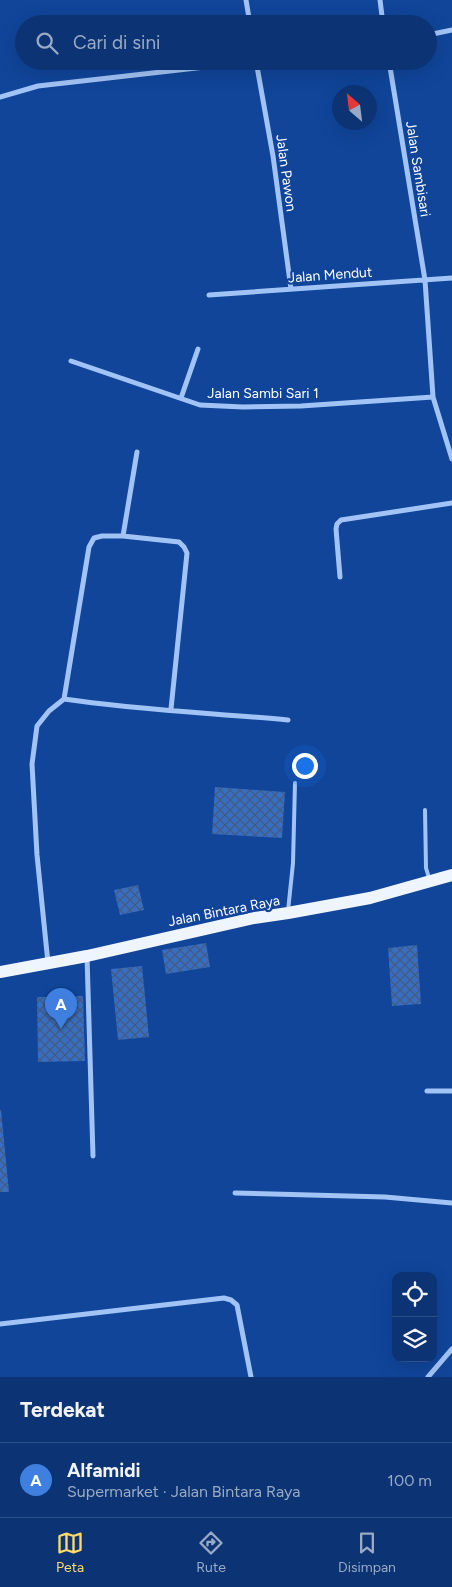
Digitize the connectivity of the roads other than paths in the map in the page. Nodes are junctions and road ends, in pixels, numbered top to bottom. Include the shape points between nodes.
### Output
1 (246, 0) edge
2 (380, 0) edge
3 (248, 15) edge
4 (382, 15) edge
5 (452, 30) edge
6 (437, 32) edge
7 (178, 70) edge
8 (259, 70) edge
9 (390, 70) edge
10 (0, 97) edge
11 (452, 278) edge
12 (425, 280) junction
13 (291, 289) junction
14 (209, 295) dead end
15 (198, 349) dead end
16 (71, 361) dead end
17 (433, 396) junction
18 (181, 398) junction
19 (137, 452) dead end
20 (452, 459) edge
21 (452, 503) edge
22 (123, 536) junction
23 (340, 577) dead end
24 (64, 699) junction
25 (171, 709) junction
26 (288, 720) dead end
27 (295, 782) dead end
28 (425, 810) dead end
29 (452, 875) edge
30 (430, 880) junction
31 (288, 913) junction
32 (87, 956) junction
33 (48, 964) junction
34 (0, 972) edge
35 (427, 1091) dead end
36 (452, 1091) edge
37 (93, 1156) dead end
38 (235, 1193) dead end
39 (452, 1203) edge
40 (0, 1324) edge
41 (452, 1349) edge
42 (251, 1377) edge
43 (428, 1377) edge

1 - 3 street
2 - 4 street
5 - 6 street
7 - 10 street via 38,86
8 - 13 street, Jalan Pawon
9 - 12 street, Jalan Sambisari
11 - 12 street, Jalan Mendut
12 - 13 street, Jalan Mendut
12 - 17 street, Jalan Sambisari
13 - 14 street, Jalan Mendut
15 - 18 street
16 - 18 street, Jalan Sambi Sari 1
17 - 18 street, Jalan Sambi Sari 1 via 243,407 200,405
17 - 20 street, Jalan Sambisari
19 - 22 street
21 - 23 street via 341,520 336,529
22 - 24 street via 94,538 89,547
22 - 25 street via 179,542 187,553
24 - 25 street
24 - 33 street via 37,726 32,764
25 - 26 street
27 - 31 lane
28 - 30 lane via 426,868
29 - 30 main road, Jalan Bintara Raya
30 - 31 main road, Jalan Bintara Raya via 370,898
31 - 32 main road, Jalan Bintara Raya
32 - 33 main road, Jalan Bintara Raya
32 - 37 street
33 - 34 main road, Jalan Bintara Raya
35 - 36 street
38 - 39 street via 385,1197
40 - 42 street via 224,1298 236,1305
41 - 43 street

